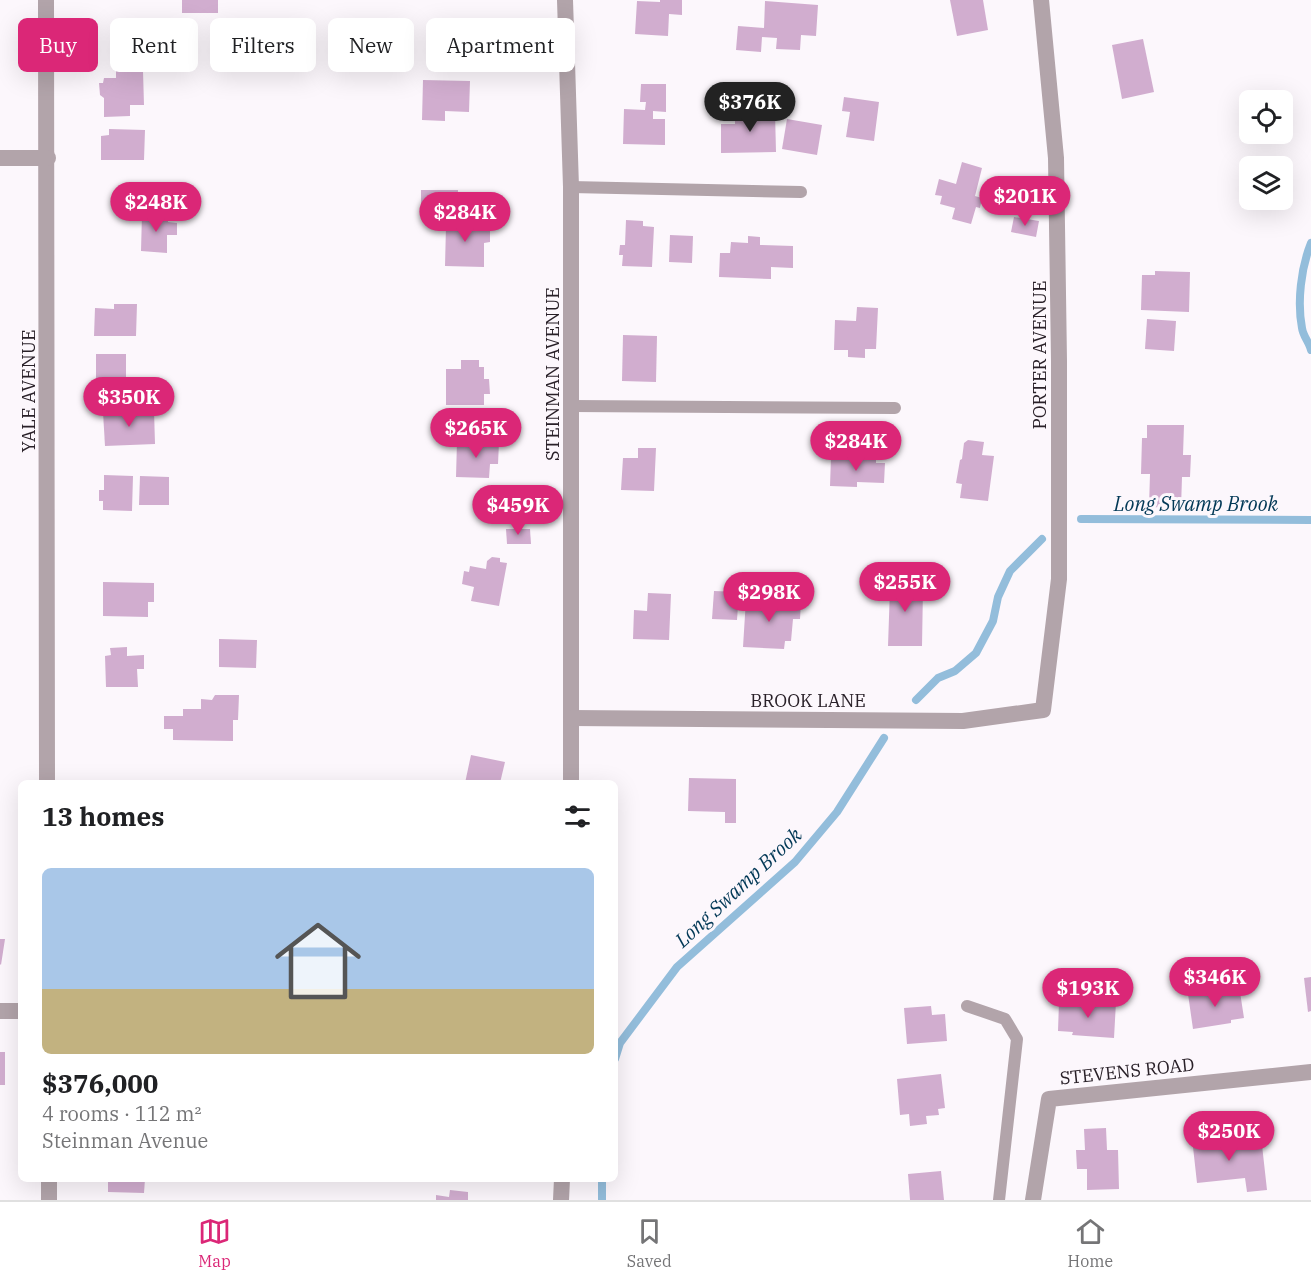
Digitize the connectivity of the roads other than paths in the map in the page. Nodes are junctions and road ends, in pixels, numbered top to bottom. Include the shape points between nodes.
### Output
1 (46, 0) edge
2 (565, 0) edge
3 (1041, 0) edge
4 (0, 158) edge
5 (48, 158) junction
6 (571, 187) junction
7 (801, 192) dead end
8 (572, 406) junction
9 (896, 408) dead end
10 (1043, 710) joint
11 (571, 718) junction
12 (47, 780) edge
13 (571, 780) edge
14 (967, 1006) dead end
15 (0, 1011) edge
16 (18, 1011) edge
17 (1311, 1072) edge
18 (49, 1182) edge
19 (561, 1182) edge
20 (49, 1200) edge
21 (561, 1200) edge
22 (999, 1200) edge
23 (1033, 1200) edge

1 - 5 street, YALE AVENUE
2 - 6 street, STEINMAN AVENUE
3 - 10 street, PORTER AVENUE via 1056,158 1059,361 1059,579
4 - 5 street
5 - 12 street, YALE AVENUE
6 - 7 lane
6 - 8 street, STEINMAN AVENUE
8 - 9 lane
8 - 11 street, STEINMAN AVENUE
10 - 11 street, BROOK LANE via 963,721
11 - 13 street, STEINMAN AVENUE
14 - 22 lane via 1005,1019 1017,1039
15 - 16 street
17 - 23 street, STEVENS ROAD via 1049,1099
18 - 20 street
19 - 21 street

